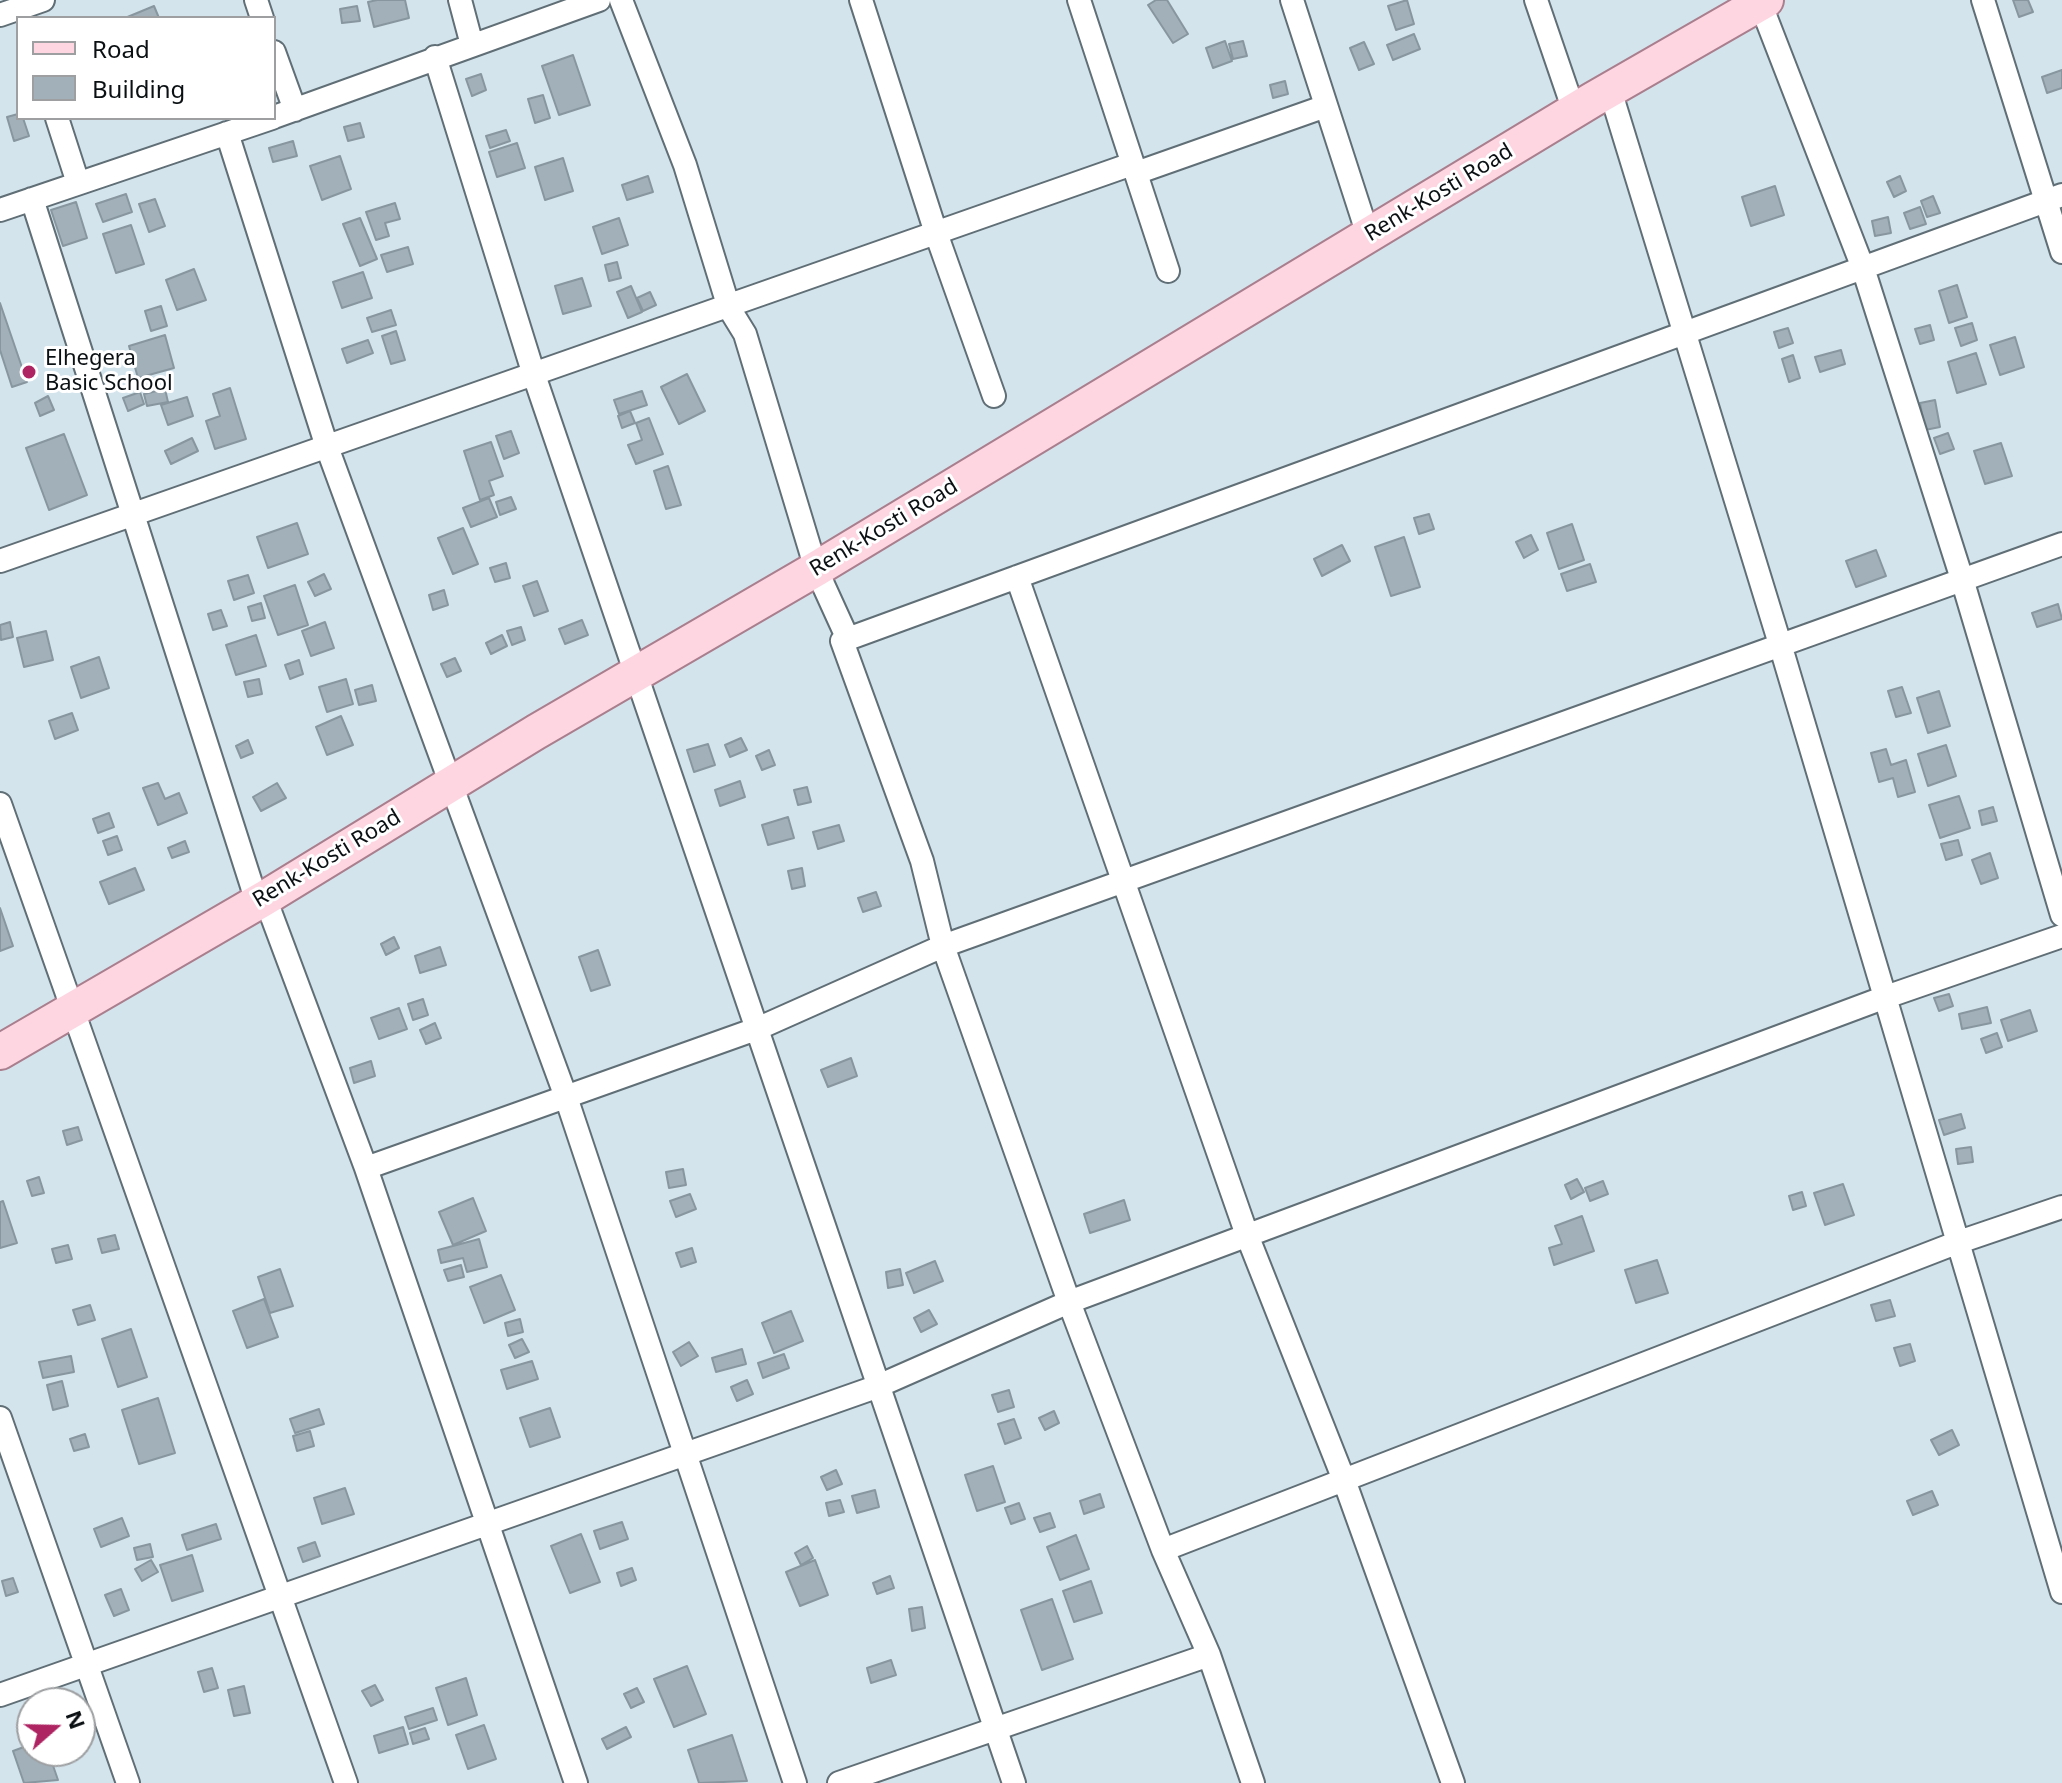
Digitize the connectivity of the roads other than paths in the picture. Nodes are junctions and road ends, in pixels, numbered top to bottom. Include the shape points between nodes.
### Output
1 (43, 0) edge
2 (460, 0) edge
3 (599, 0) edge
4 (621, 0) edge
5 (861, 0) edge
6 (1079, 0) edge
7 (1292, 0) edge
8 (1536, 0) edge
9 (1983, 0) edge
10 (1761, 1) edge
11 (22, 9) edge
12 (0, 15) edge
13 (472, 45) junction
14 (435, 57) junction
15 (276, 73) edge
16 (1610, 90) junction
17 (1326, 106) junction
18 (1574, 111) junction
19 (280, 115) edge
20 (58, 120) edge
21 (265, 120) edge
22 (227, 133) junction
23 (1134, 168) junction
24 (78, 183) junction
25 (2054, 198) edge
26 (32, 199) junction
27 (0, 210) edge
28 (936, 233) junction
29 (1368, 235) junction
30 (2062, 252) edge
31 (1863, 268) junction
32 (1168, 271) dead end
33 (729, 308) junction
34 (1684, 331) junction
35 (534, 375) junction
36 (994, 396) dead end
37 (327, 447) junction
38 (130, 516) junction
39 (2062, 544) edge
40 (0, 561) edge
41 (816, 569) junction
42 (1017, 577) junction
43 (1962, 579) junction
44 (842, 641) junction
45 (1780, 644) junction
46 (636, 675) junction
47 (450, 784) junction
48 (0, 804) edge
49 (1125, 880) junction
50 (2059, 889) edge
51 (261, 900) junction
52 (2062, 915) edge
53 (2062, 936) edge
54 (943, 946) junction
55 (1883, 998) junction
56 (72, 1010) junction
57 (759, 1028) junction
58 (0, 1052) edge
59 (566, 1097) junction
60 (366, 1168) junction
61 (2062, 1207) edge
62 (1247, 1235) junction
63 (1956, 1243) junction
64 (1069, 1302) junction
65 (876, 1387) junction
66 (0, 1418) edge
67 (688, 1453) junction
68 (1344, 1480) junction
69 (488, 1523) junction
70 (2055, 1543) edge
71 (1163, 1550) junction
72 (2062, 1592) edge
73 (283, 1596) junction
74 (1209, 1655) junction
75 (87, 1665) junction
76 (0, 1695) edge
77 (996, 1729) junction
78 (128, 1783) edge
79 (346, 1783) edge
80 (576, 1783) edge
81 (795, 1783) edge
82 (839, 1783) edge
83 (1014, 1783) edge
84 (1253, 1783) edge
85 (1453, 1783) edge

1 - 11 street
2 - 13 street
3 - 13 street
4 - 33 street via 685,165
5 - 28 street
6 - 23 street
7 - 17 street
8 - 18 street
9 - 25 street
10 - 16 main road, Renk-Kosti Road
10 - 31 street
11 - 12 street
13 - 14 street
14 - 19 street
14 - 35 street
15 - 19 street
16 - 18 main road, Renk-Kosti Road
16 - 34 street
17 - 23 street
17 - 29 street
18 - 29 main road, Renk-Kosti Road
20 - 24 street
21 - 22 street
22 - 24 street
22 - 37 street
23 - 28 street
23 - 32 street
24 - 26 street
25 - 30 street
25 - 31 street
26 - 27 street
26 - 38 street
28 - 33 street
28 - 36 street
29 - 41 main road, Renk-Kosti Road
31 - 34 street
31 - 43 street
33 - 35 street
33 - 41 street via 745,334
34 - 42 street
34 - 45 street
35 - 37 street
35 - 46 street
37 - 38 street
37 - 47 street
38 - 40 street
38 - 51 street
39 - 43 street
41 - 44 street via 847,637
41 - 46 main road, Renk-Kosti Road
42 - 44 street
42 - 49 street
43 - 45 street
43 - 50 street
44 - 54 street via 922,861
45 - 49 street
45 - 55 street
46 - 47 main road, Renk-Kosti Road
46 - 57 street
47 - 51 main road, Renk-Kosti Road
47 - 59 street
48 - 56 street
49 - 54 street
49 - 62 street
50 - 52 street
51 - 56 main road, Renk-Kosti Road
51 - 60 street
53 - 55 street
54 - 57 street
54 - 64 street
55 - 62 street
55 - 63 street
56 - 58 main road, Renk-Kosti Road
56 - 73 street
57 - 59 street
57 - 65 street
59 - 60 street
59 - 67 street
60 - 69 street
61 - 63 street
62 - 64 street
62 - 68 street
63 - 68 street
63 - 70 street
64 - 65 street
64 - 71 street
65 - 67 street
65 - 77 street
66 - 75 street
67 - 69 street
67 - 81 street
68 - 71 street
68 - 85 street
69 - 73 street
69 - 80 street
70 - 72 street
71 - 74 street
73 - 75 street
73 - 79 street
74 - 77 street
74 - 84 street
75 - 76 street
75 - 78 street
77 - 82 street
77 - 83 street

